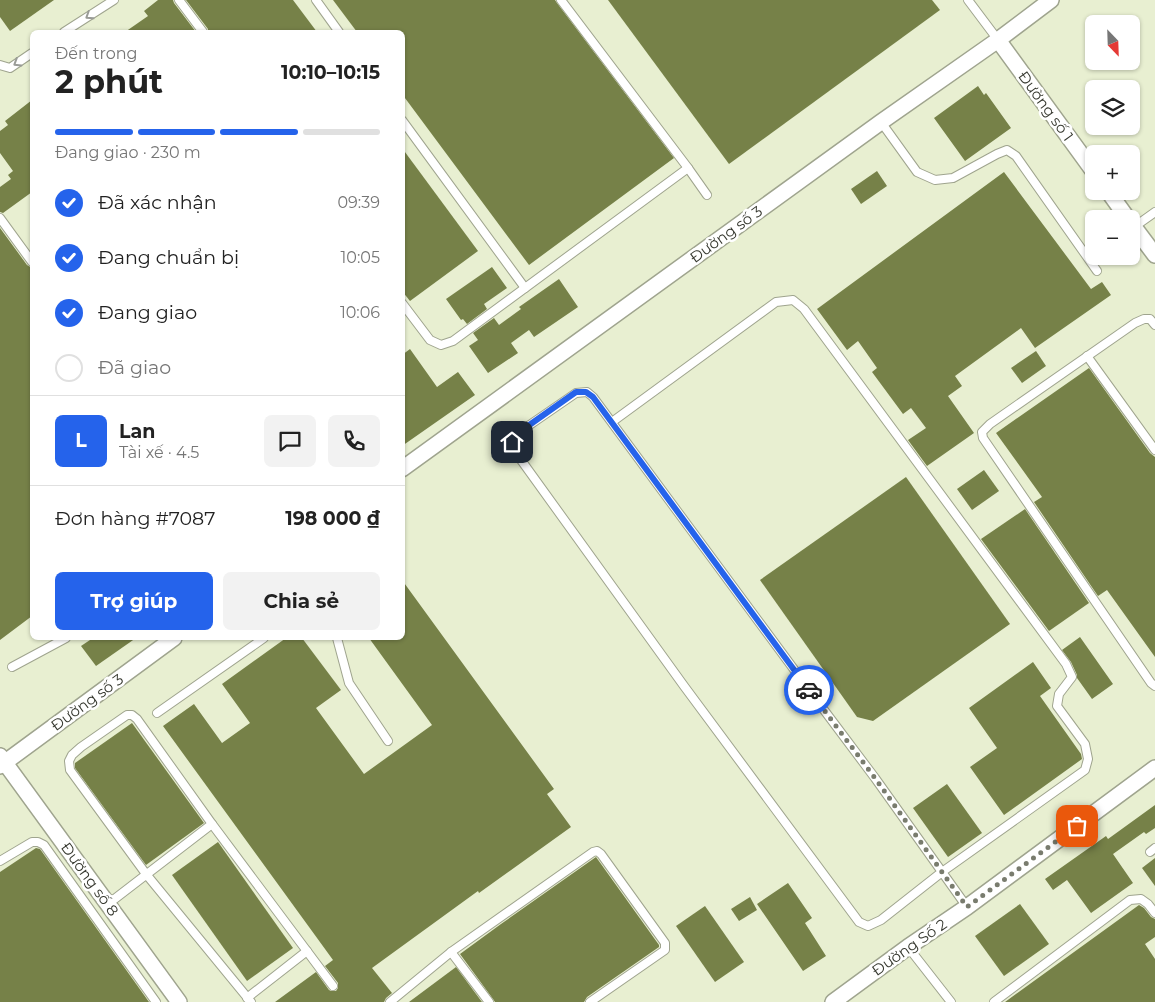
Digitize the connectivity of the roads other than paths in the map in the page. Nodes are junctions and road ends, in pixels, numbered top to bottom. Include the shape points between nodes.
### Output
1 (114, 0) edge
2 (179, 0) edge
3 (316, 0) edge
4 (561, 0) edge
5 (968, 0) edge
6 (1051, 0) edge
7 (67, 30) edge
8 (202, 30) edge
9 (338, 30) edge
10 (998, 40) junction
11 (30, 54) edge
12 (0, 65) edge
13 (881, 122) junction
14 (405, 124) edge
15 (1085, 160) edge
16 (688, 168) junction
17 (707, 196) dead end
18 (1155, 212) edge
19 (0, 218) edge
20 (1140, 219) edge
21 (1140, 235) edge
22 (1155, 255) edge
23 (30, 259) edge
24 (1097, 271) dead end
25 (525, 288) junction
26 (405, 307) edge
27 (1155, 325) edge
28 (1087, 356) junction
29 (612, 422) junction
30 (1155, 450) edge
31 (405, 468) edge
32 (62, 640) edge
33 (171, 640) edge
34 (261, 640) edge
35 (337, 640) edge
36 (12, 667) dead end
37 (1155, 686) edge
38 (157, 714) dead end
39 (388, 741) dead end
40 (2, 761) edge
41 (1155, 768) edge
42 (212, 824) junction
43 (0, 861) edge
44 (942, 872) junction
45 (146, 874) junction
46 (108, 904) junction
47 (967, 907) junction
48 (1155, 913) edge
49 (908, 947) junction
50 (307, 951) junction
51 (451, 952) junction
52 (334, 986) dead end
53 (249, 1000) edge
54 (156, 1002) edge
55 (179, 1002) edge
56 (390, 1002) edge
57 (489, 1002) edge
58 (590, 1002) edge
59 (833, 1002) edge
60 (951, 1002) edge
61 (994, 1002) edge

1 -> 7 lane
2 - 8 lane
3 - 9 lane
4 - 16 lane
5 - 10 lane
6 - 10 street, Đường số 3
10 - 13 street, Đường số 3
10 - 15 street, Đường số 1
11 -> 12 lane via 10,68
13 - 24 lane via 917,172 935,180 953,178 1007,150 1016,156
13 - 31 street, Đường số 3
14 - 25 lane
16 - 17 lane
16 - 25 lane
18 - 20 lane
19 - 23 lane
21 - 22 street
25 - 26 lane via 453,341 441,345 430,340
27 - 28 lane via 1150,319 1135,323
28 - 30 lane
28 - 37 lane via 990,424 982,432 983,438
29 - 44 lane
29 - 44 lane via 593,397 586,392 576,392 518,433 512,442 516,453 672,670 859,922 868,926 881,920
29 - 44 lane via 776,302 792,300 804,309 1066,664 1072,677 1060,694 1057,706 1085,744 1088,759 1085,770
32 - 36 lane
33 - 40 street, Đường số 3
34 - 38 lane
35 - 39 lane via 348,683
40 - 46 street, Đường số 8
41 - 47 street, Đường Số 2
42 - 45 lane
42 - 45 lane via 132,715 127,715 81,747 69,761 70,770
42 - 50 lane
43 - 54 lane via 32,842 44,845
44 - 47 lane
45 - 46 lane
45 - 53 lane
46 - 55 street, Đường số 8
47 - 49 street, Đường Số 2
48 - 61 lane via 1141,899 1130,900
49 - 59 street, Đường Số 2
49 - 60 lane
50 - 52 lane
50 - 53 lane
51 - 56 lane
51 - 57 lane
51 - 58 lane via 597,851 666,943 664,950

